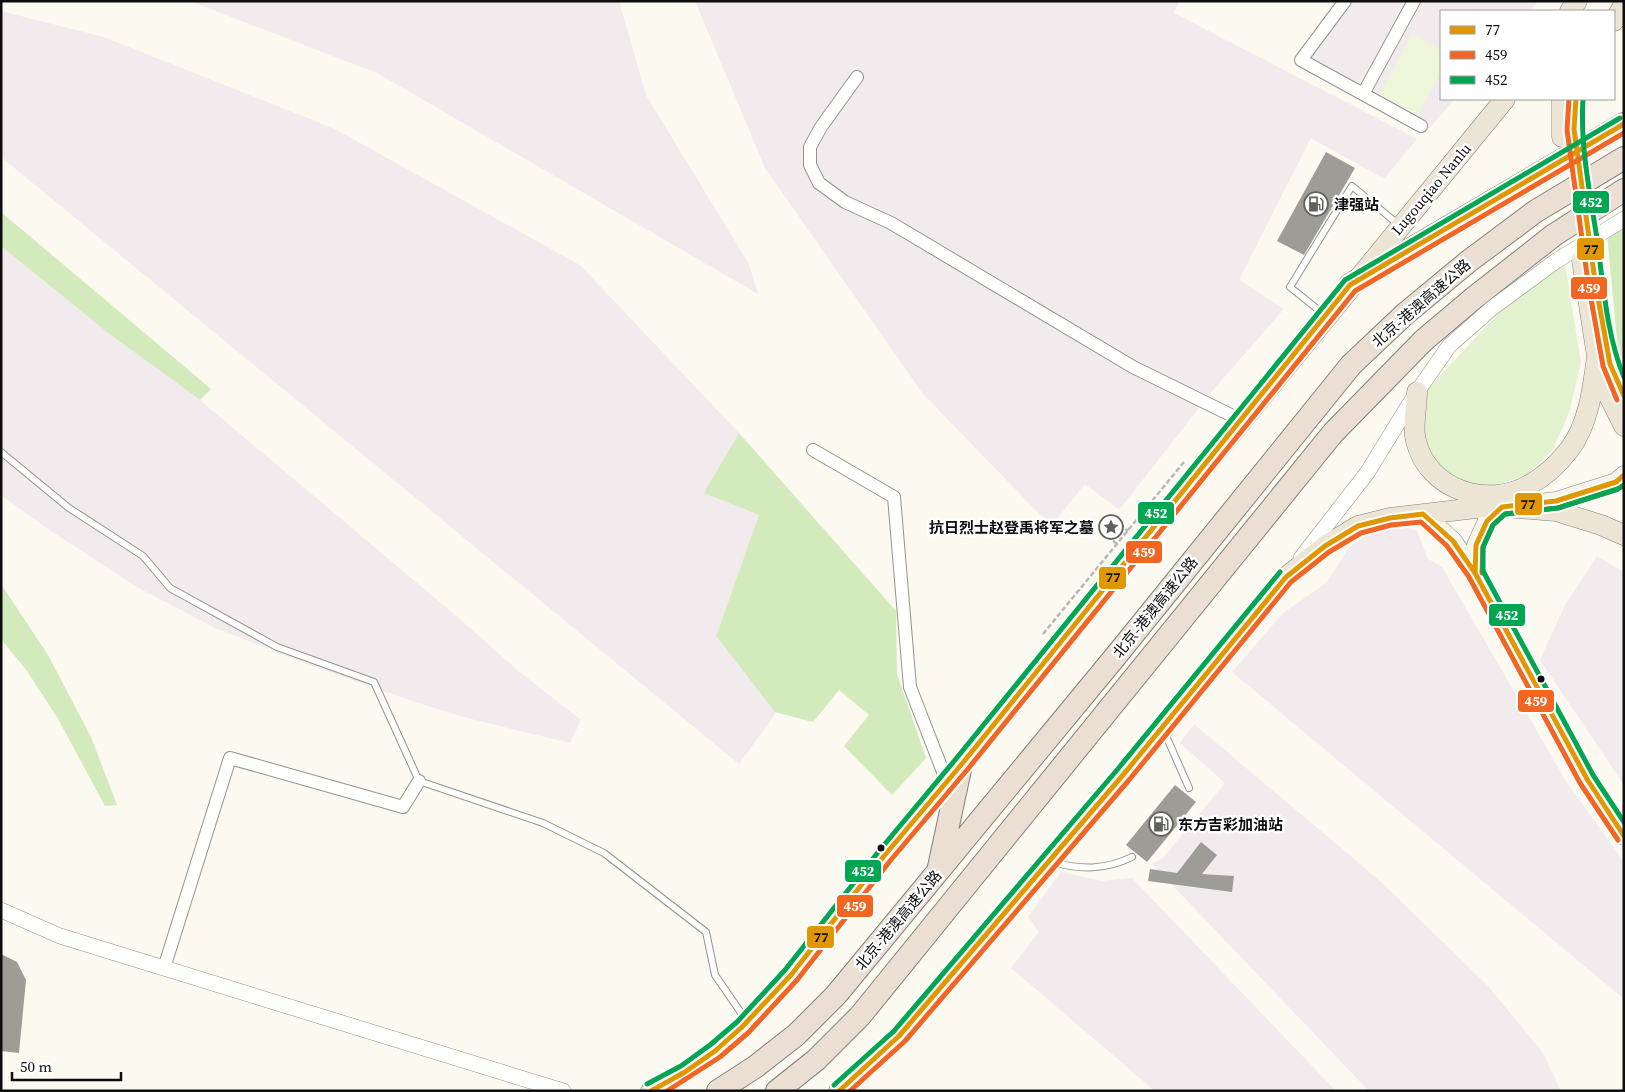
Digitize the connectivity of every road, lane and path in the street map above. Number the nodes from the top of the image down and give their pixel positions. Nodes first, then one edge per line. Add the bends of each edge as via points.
1 (1345, 1) edge
2 (1414, 1) edge
3 (1624, 5) edge
4 (1615, 19) edge
5 (857, 77) dead end
6 (1363, 94) junction
7 (1503, 100) edge
8 (1562, 100) edge
9 (1576, 100) edge
10 (1624, 124) edge
11 (1421, 126) dead end
12 (1568, 133) junction
13 (1624, 158) edge
14 (1624, 190) edge
15 (1624, 219) edge
16 (1400, 226) junction
17 (1587, 259) junction
18 (1350, 285) junction
19 (1326, 316) junction
20 (1597, 356) junction
21 (1417, 392) junction
22 (1624, 397) edge
23 (1241, 420) junction
24 (1624, 426) edge
25 (813, 450) dead end
26 (1, 452) edge
27 (1624, 475) edge
28 (1502, 507) junction
29 (1423, 514) junction
30 (1128, 531) dead end
31 (1624, 536) edge
32 (1117, 544) dead end
33 (1475, 573) junction
34 (1286, 577) junction
35 (1160, 730) junction
36 (961, 765) junction
37 (419, 781) junction
38 (947, 782) junction
39 (1189, 788) dead end
40 (1624, 836) edge
41 (1132, 857) dead end
42 (1048, 861) junction
43 (938, 872) junction
44 (1, 910) edge
45 (164, 968) junction
46 (748, 1023) junction
47 (563, 1091) edge
48 (651, 1091) edge
49 (718, 1091) edge
50 (777, 1091) edge
51 (839, 1091) edge

1 - 6 street via 1300,60
2 - 6 street
3 - 4 highway
5 - 23 street via 810,147 810,165 819,183 845,202 891,223 1133,367
6 - 11 street
7 - 16 highway, Lugouqiao Nanlu
8 - 12 highway
9 - 12 highway
10 - 18 highway
12 - 17 highway
13 - 43 highway, 北京-港澳高速公路 via 1536,211 1468,261 1405,314 1351,366
14 - 50 highway, 北京-港澳高速公路 via 1554,235 1475,297 1424,340 1334,433 860,1016 816,1060
15 - 21 street via 1556,261 1470,326 1449,346
16 - 18 highway, Lugouqiao Nanlu
16 - 19 lane via 1352,186 1290,287
17 - 20 highway
17 - 22 highway via 1610,364
18 - 19 highway, Lugouqiao Nanlu
19 - 23 highway, Lugouqiao Nanlu
20 - 21 highway via 1592,395 1570,448 1550,471 1528,486 1509,493 1484,495 1458,491 1442,481 1424,462 1415,440
20 - 24 highway via 1608,394
21 - 34 street via 1367,473
23 - 36 highway, Lugouqiao Nanlu
25 - 38 street via 894,497 910,687
26 - 37 lane via 69,508 143,556 170,588 277,647 374,682
27 - 28 main road via 1616,482 1556,501
28 - 29 highway
28 - 31 highway via 1556,511
28 - 33 main road via 1487,521 1476,545
29 - 33 main road via 1453,542
29 - 34 highway via 1358,526 1325,546
30 - 32 path via 1116,521 1105,534
33 - 40 main road via 1587,778
34 - 35 highway
35 - 39 lane via 1167,738
35 - 42 highway
36 - 38 highway, Lugouqiao Nanlu
36 - 43 highway
37 - 45 street via 403,807 230,758
37 - 46 lane via 543,823 604,852 706,932 715,975
38 - 46 highway, Lugouqiao Nanlu via 895,841 780,991
41 - 42 lane via 1113,866 1087,868
42 - 51 highway via 899,1036
43 - 49 highway, 北京-港澳高速公路 via 836,995 796,1035
44 - 45 street via 60,936
45 - 47 street
46 - 48 highway, Lugouqiao Nanlu via 732,1039

